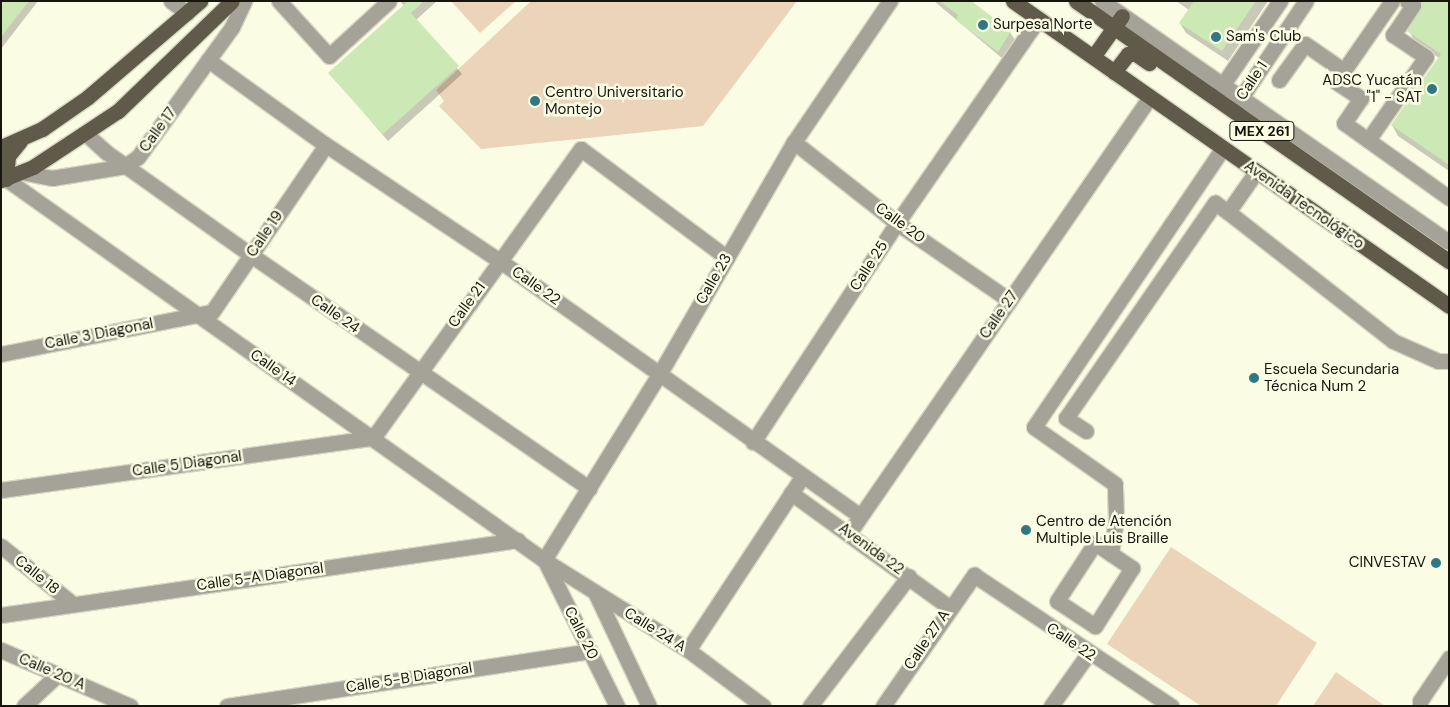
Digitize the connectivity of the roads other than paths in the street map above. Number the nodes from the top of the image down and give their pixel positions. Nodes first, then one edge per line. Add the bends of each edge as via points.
1 (170, 1) edge
2 (200, 1) edge
3 (232, 1) edge
4 (244, 1) edge
5 (279, 1) edge
6 (389, 1) edge
7 (890, 1) edge
8 (1013, 1) edge
9 (1076, 1) edge
10 (1102, 1) edge
11 (1280, 1) edge
12 (1306, 1) edge
13 (1392, 1) edge
14 (1407, 1) edge
15 (1124, 10) edge
16 (187, 13) junction
17 (1038, 19) junction
18 (1113, 28) junction
19 (202, 32) junction
20 (1093, 57) junction
21 (208, 60) junction
22 (1344, 71) junction
23 (1114, 72) junction
24 (1180, 74) junction
25 (1279, 80) dead end
26 (1223, 85) junction
27 (1150, 97) junction
28 (1241, 97) junction
29 (1214, 98) junction
30 (1232, 110) junction
31 (86, 134) junction
32 (21, 140) junction
33 (1368, 140) junction
34 (794, 142) junction
35 (326, 145) junction
36 (2, 147) edge
37 (1223, 148) junction
38 (126, 166) junction
39 (21, 172) junction
40 (1256, 172) junction
41 (3, 179) edge
42 (1449, 198) edge
43 (1228, 212) junction
44 (897, 223) junction
45 (1449, 242) edge
46 (251, 255) junction
47 (726, 258) junction
48 (500, 260) junction
49 (1449, 261) edge
50 (1009, 300) junction
51 (1449, 306) edge
52 (197, 314) junction
53 (1, 354) edge
54 (1449, 360) edge
55 (418, 372) junction
56 (660, 373) junction
57 (1086, 430) dead end
58 (373, 438) junction
59 (753, 442) junction
60 (802, 476) junction
61 (589, 488) junction
62 (1, 490) edge
63 (791, 493) junction
64 (860, 516) junction
65 (849, 533) junction
66 (518, 540) junction
67 (1, 546) edge
68 (1111, 554) junction
69 (544, 560) junction
70 (974, 575) joint
71 (909, 576) junction
72 (595, 592) junction
73 (73, 604) junction
74 (949, 607) junction
75 (1, 615) edge
76 (1, 650) edge
77 (688, 650) junction
78 (590, 651) junction
79 (1088, 654) junction
80 (1449, 658) edge
81 (57, 675) junction
82 (24, 706) edge
83 (130, 706) edge
84 (227, 706) edge
85 (618, 706) edge
86 (649, 706) edge
87 (763, 706) edge
88 (810, 706) edge
89 (883, 706) edge
90 (1050, 706) edge
91 (1171, 706) edge
92 (1420, 706) edge

1 - 16 street
2 - 16 main road
3 - 19 main road
4 - 21 street, Calle 17 via 232,27
5 - 6 street via 329,56
7 - 34 street, Calle 23
8 - 17 main road, Avenida Tecnológico / MEX 261
9 - 18 main road, MEX 261
10 - 15 street
11 - 26 street, Calle 1
12 - 28 street, Calle 1
13 - 22 street
14 - 33 street via 1413,6 1393,35 1426,57
15 - 18 main road
15 - 26 street
16 - 19 main road
16 - 32 main road via 88,97
17 - 20 main road, Avenida Tecnológico / MEX 261
17 - 44 street, Calle 25
18 - 20 main road
18 - 24 main road, MEX 261
19 - 31 main road via 118,111
20 - 23 main road, Avenida Tecnológico / MEX 261
21 - 35 street, Calle 22
21 - 38 street, Calle 17 via 138,157
22 - 25 street via 1305,44
22 - 33 street via 1336,82 1361,98 1344,123
23 - 24 main road via 1125,56 1132,54 1160,71
23 - 27 main road, Avenida Tecnológico / MEX 261
24 - 29 main road, MEX 261
26 - 28 street
26 - 29 street, Calle 1
27 - 37 main road, Avenida Tecnológico / MEX 261
27 - 50 street, Calle 27
28 - 30 street, Calle 1
28 - 45 street
29 - 30 main road, MEX 261
30 - 49 main road, MEX 261
31 - 38 street, Calle 24
31 - 39 main road
32 - 36 main road
32 - 41 main road via 8,156
33 - 42 street
34 - 44 street, Calle 20
34 - 47 street, Calle 23
35 - 46 street, Calle 19
35 - 48 street, Calle 22
37 - 40 main road, Avenida Tecnológico / MEX 261
37 - 68 street via 1034,427 1115,484 1116,517
38 - 39 street, Calle 17 via 52,178
38 - 46 street, Calle 24
39 - 41 main road
40 - 43 street
40 - 51 main road, Avenida Tecnológico / MEX 261
41 - 52 street, Calle 14
43 - 54 street via 1393,341 1438,362
43 - 57 street via 1215,203 1066,418
44 - 50 street, Calle 20
44 - 59 street, Calle 25
46 - 52 street, Calle 19 via 212,312
46 - 55 street, Calle 24
47 - 48 street, Calle 21 via 581,149
47 - 56 street, Calle 23
48 - 55 street, Calle 21
48 - 56 street, Calle 22
50 - 64 street, Calle 27
52 - 53 street, Calle 3 Diagonal
52 - 58 street, Calle 14
55 - 58 street, Calle 21
55 - 61 street, Calle 24
56 - 59 street, Calle 22
56 - 61 street, Calle 23
58 - 62 street, Calle 5 Diagonal
58 - 66 street, Calle 14
59 - 60 street, Calle 22
60 - 63 street
60 - 64 street, Calle 22
61 - 69 street, Calle 23
63 - 65 street, Avenida 22
63 - 77 street
64 - 65 street, Calle 27
65 - 71 street, Avenida 22
66 - 69 street, Calle 14
66 - 73 street, Calle 5-A Diagonal
67 - 73 street, Calle 18
68 - 68 street via 1132,568 1095,626 1057,601 1094,543
69 - 72 street, Calle 24 A
69 - 78 street, Calle 20
70 - 74 street, Calle 27 A
70 - 79 street, Calle 22
71 - 74 street, Avenida 22
71 - 88 street
72 - 77 street, Calle 24 A
72 - 86 street, Calle 20
73 - 75 street, Calle 5-A Diagonal
74 - 89 street, Calle 27 A
76 - 81 street, Calle 20 A
77 - 87 street, Calle 24 A
78 - 84 street, Calle 5-B Diagonal
78 - 85 street, Calle 20
79 - 90 street
79 - 91 street, Calle 22
80 - 92 street via 1420,701
81 - 82 street
81 - 83 street, Calle 20 A

